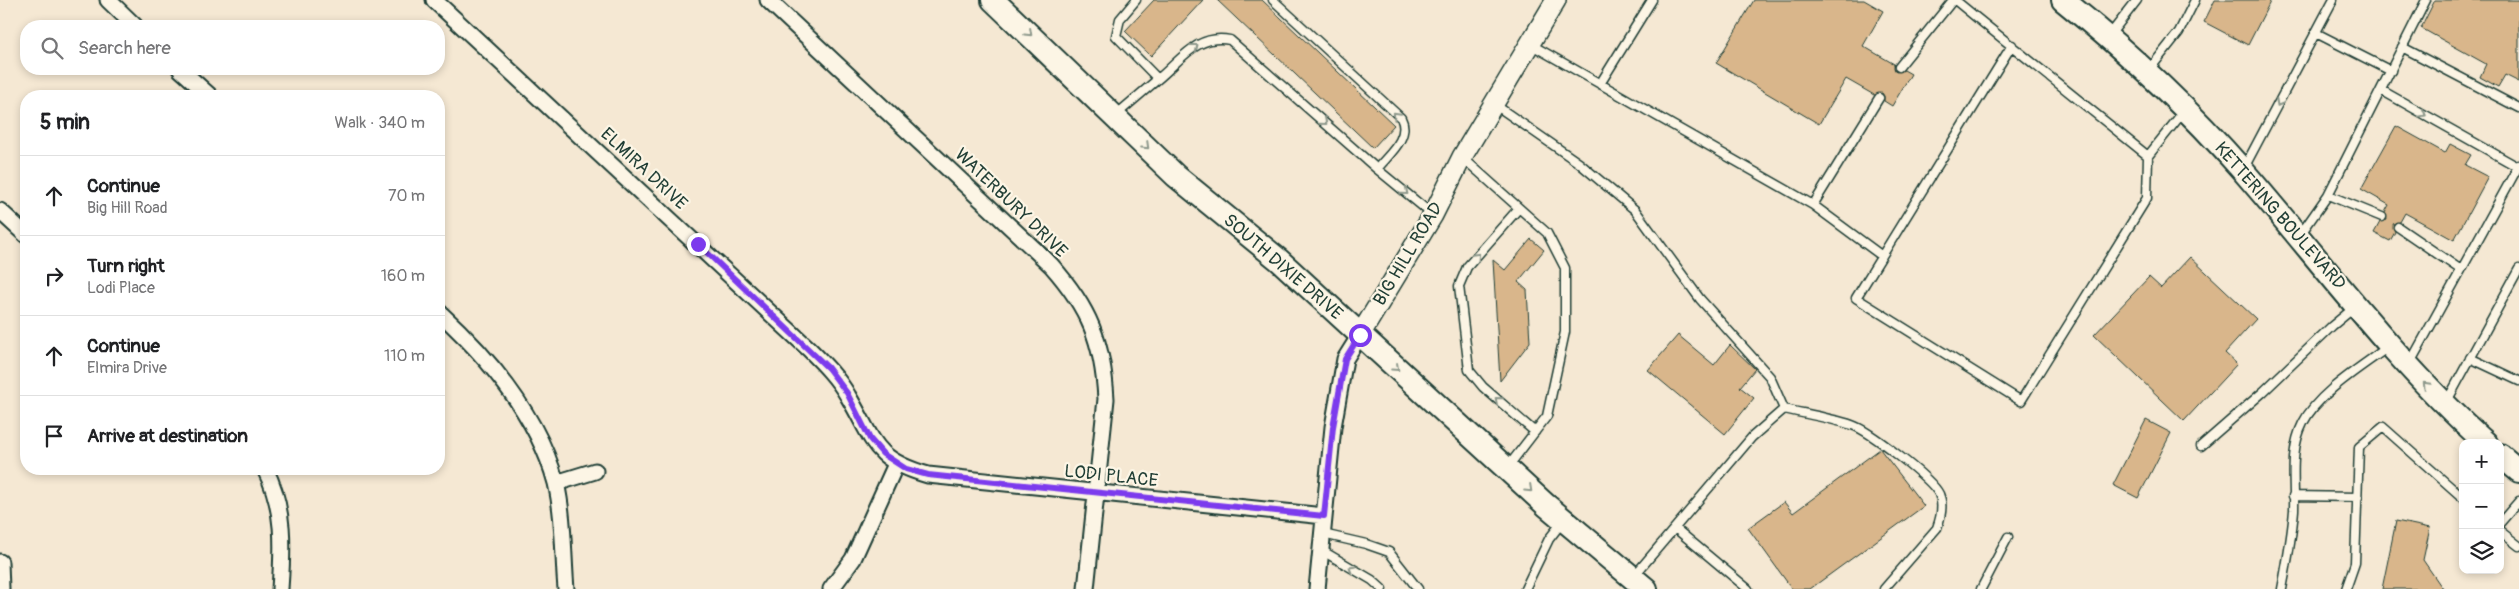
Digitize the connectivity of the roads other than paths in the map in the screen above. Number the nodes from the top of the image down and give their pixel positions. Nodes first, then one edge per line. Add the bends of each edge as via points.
1 (108, 0) edge
2 (434, 0) edge
3 (768, 0) edge
4 (993, 0) edge
5 (1136, 0) edge
6 (1273, 0) edge
7 (1556, 0) edge
8 (1652, 0) edge
9 (1954, 0) edge
10 (2063, 0) edge
11 (2137, 0) edge
12 (2195, 0) edge
13 (2334, 0) edge
14 (2426, 0) edge
15 (129, 20) edge
16 (2316, 33) junction
17 (2109, 36) junction
18 (1530, 44) junction
19 (2012, 45) junction
20 (2402, 47) junction
21 (1899, 67) dead end
22 (2390, 71) junction
23 (2148, 72) junction
24 (187, 75) edge
25 (1158, 79) junction
26 (1600, 84) junction
27 (203, 90) edge
28 (2381, 90) junction
29 (1879, 98) dead end
30 (1494, 104) junction
31 (2519, 108) edge
32 (2186, 110) junction
33 (1115, 116) junction
34 (2148, 156) junction
35 (1462, 157) junction
36 (2519, 166) edge
37 (1377, 169) junction
38 (2243, 170) junction
39 (2328, 195) junction
40 (1813, 205) junction
41 (1519, 208) junction
42 (0, 211) edge
43 (1433, 215) junction
44 (2382, 218) dead end
45 (2398, 227) dead end
46 (20, 230) edge
47 (2299, 236) junction
48 (1882, 256) junction
49 (2519, 269) edge
50 (2461, 270) junction
51 (2357, 306) junction
52 (445, 318) edge
53 (1360, 335) junction
54 (2389, 345) junction
55 (2470, 358) junction
56 (2408, 366) junction
57 (2519, 381) edge
58 (2445, 404) junction
59 (1784, 409) junction
60 (1535, 432) junction
61 (2482, 439) edge
62 (2201, 446) dead end
63 (2504, 458) edge
64 (896, 464) junction
65 (1507, 468) junction
66 (595, 471) dead end
67 (2519, 471) edge
68 (267, 475) edge
69 (556, 483) junction
70 (1096, 494) junction
71 (2459, 494) edge
72 (2293, 496) junction
73 (2358, 497) junction
74 (2519, 502) edge
75 (1324, 516) junction
76 (2504, 519) edge
77 (1564, 520) junction
78 (1674, 528) junction
79 (1323, 534) junction
80 (2504, 534) edge
81 (2008, 537) dead end
82 (2519, 546) edge
83 (1321, 550) junction
84 (0, 562) edge
85 (1639, 584) edge
86 (1, 589) edge
87 (280, 589) edge
88 (566, 589) edge
89 (831, 589) edge
90 (1086, 589) edge
91 (1317, 589) edge
92 (1382, 589) edge
93 (1418, 589) edge
94 (1525, 589) edge
95 (1748, 589) edge
96 (1884, 589) edge
97 (1981, 589) edge
98 (2282, 589) edge
99 (2346, 589) edge

1 - 15 street
2 - 64 street, ELMIRA DRIVE via 809,349 847,393 870,439
3 - 70 street, WATERBURY DRIVE via 1050,265 1084,307 1097,335 1104,367 1106,399
4 -> 33 main road, SOUTH DIXIE DRIVE
5 - 25 lane via 1120,19 1116,36
37 -> 6 lane via 1404,135 1405,126 1401,118
7 - 18 street, BIG HILL ROAD
8 - 26 lane
9 - 19 lane
9 - 21 lane
10 - 17 main road, KETTERING BOULEVARD
11 - 17 lane
12 - 23 lane via 2179,32
13 - 16 lane
14 - 20 lane
16 - 22 lane
16 -> 38 lane
17 - 23 main road, KETTERING BOULEVARD
18 - 26 lane
18 - 30 street, BIG HILL ROAD
19 - 34 lane
19 - 48 lane
20 - 22 lane
20 - 31 lane
22 - 28 lane
23 - 32 main road, KETTERING BOULEVARD
24 - 27 street
25 - 33 lane
25 -> 37 lane via 1198,44 1210,38 1230,40
26 - 40 lane
28 -> 36 lane
28 - 39 lane
29 - 40 lane
30 - 35 street, BIG HILL ROAD
30 - 59 lane via 1579,163 1635,210 1700,299 1770,377
32 - 34 lane
32 - 38 main road, KETTERING BOULEVARD
33 -> 53 main road, SOUTH DIXIE DRIVE via 1176,176 1279,260
34 - 48 lane via 2147,198 2021,401 1856,298
35 - 41 lane
35 - 43 street, BIG HILL ROAD
36 - 50 lane
37 -> 43 lane
38 - 47 main road, KETTERING BOULEVARD
39 - 44 lane
39 - 47 lane
40 - 48 lane
41 - 60 lane via 1547,233 1564,268 1565,332 1548,416
60 -> 41 lane via 1469,370 1459,286 1467,267
42 - 46 street
43 - 53 street, BIG HILL ROAD
45 - 50 lane
47 - 51 main road, KETTERING BOULEVARD
49 - 55 lane
50 - 56 lane
51 - 54 main road, KETTERING BOULEVARD
51 - 62 lane
52 - 69 street via 493,367 511,391 539,440
53 -> 65 main road, SOUTH DIXIE DRIVE
53 - 75 street, BIG HILL ROAD via 1345,359 1333,427
54 - 56 main road, KETTERING BOULEVARD
54 - 72 lane via 2330,390 2303,422 2292,456
55 - 57 lane
55 - 58 lane
58 -> 56 main road, KETTERING BOULEVARD
58 - 61 main road, KETTERING BOULEVARD
59 - 78 lane via 1752,436
59 - 96 lane via 1854,425 1895,451 1939,492 1942,516 1937,528
60 - 65 lane
63 - 67 main road
64 - 70 street, LODI PLACE via 928,475
64 - 89 street via 852,559
65 -> 77 main road, SOUTH DIXIE DRIVE
66 - 69 street
68 - 87 street via 279,503 282,526
69 - 88 street
70 - 75 street, LODI PLACE
70 - 90 street, WATERBURY DRIVE
71 - 73 lane via 2383,427 2359,447
72 - 73 lane
72 - 98 lane via 2289,557
73 - 99 lane via 2355,562
74 - 76 lane
75 - 79 street, BIG HILL ROAD
77 - 85 main road, SOUTH DIXIE DRIVE
77 - 94 lane via 1549,539
78 - 85 lane
78 - 95 lane
79 - 83 street, BIG HILL ROAD
79 - 93 lane via 1389,552
80 - 82 lane
81 - 97 lane
83 - 91 street, BIG HILL ROAD
92 -> 83 lane
84 - 86 street

